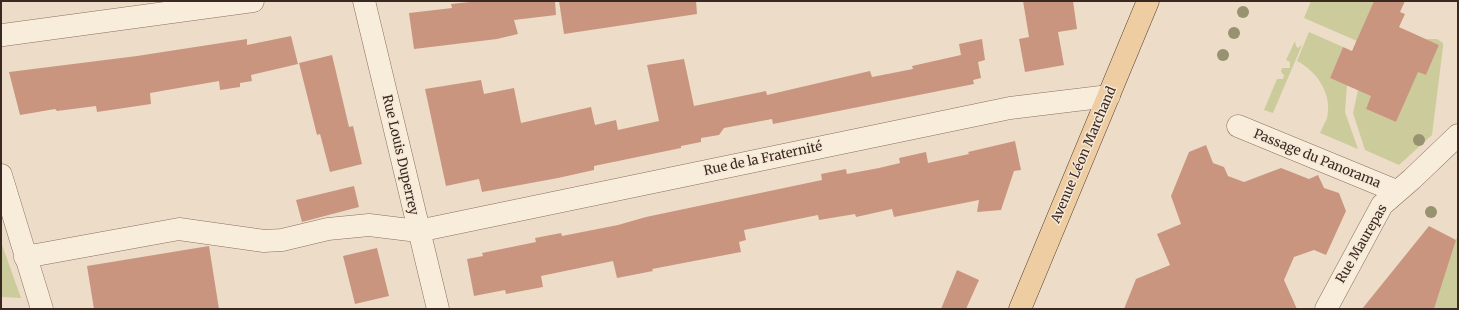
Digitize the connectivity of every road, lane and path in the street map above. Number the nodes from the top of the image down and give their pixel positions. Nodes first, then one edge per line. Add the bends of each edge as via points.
1 (253, 1) edge
2 (364, 1) edge
3 (1148, 1) edge
4 (3, 35) dead end
5 (1109, 96) junction
6 (1238, 126) dead end
7 (1458, 135) edge
8 (1, 175) edge
9 (1396, 191) junction
10 (418, 231) junction
11 (25, 257) junction
12 (42, 309) edge
13 (438, 309) edge
14 (1020, 309) edge
15 (1326, 309) edge

1 - 4 street
2 - 10 street, Rue Louis Duperrey
3 - 5 main road, Avenue Léon Marchand
5 - 10 street, Rue de la Fraternité via 1010,108
5 - 14 main road, Avenue Léon Marchand
6 - 9 street, Passage du Panorama
7 - 9 street, Rue Maurepas
8 - 11 street
9 - 15 street, Rue Maurepas via 1382,205
10 - 11 street, Rue de la Fraternité via 369,225 328,229 282,240 264,241 179,229
10 - 13 street, Rue Louis Duperrey
11 - 12 street

